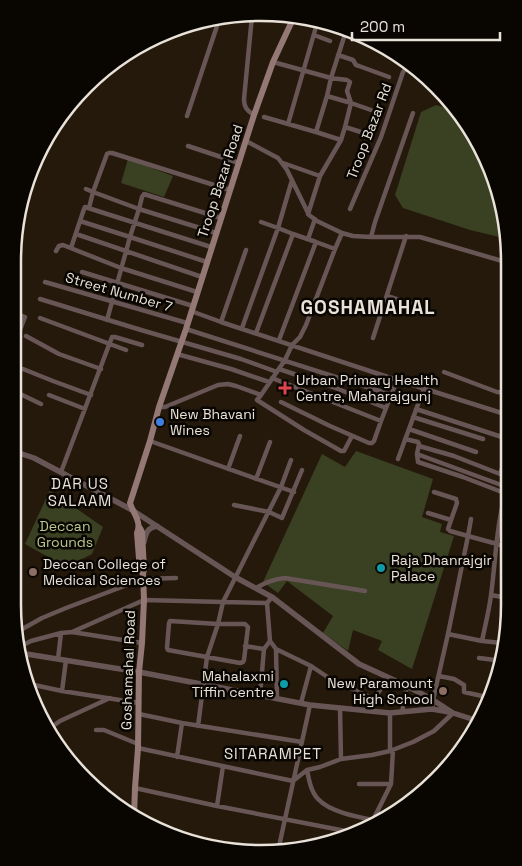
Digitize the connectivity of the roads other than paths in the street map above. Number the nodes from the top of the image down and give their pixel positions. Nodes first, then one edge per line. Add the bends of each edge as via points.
1 (251, 22) edge
2 (291, 23) edge
3 (217, 25) edge
4 (316, 28) edge
5 (314, 36) junction
6 (344, 36) edge
7 (330, 41) dead end
8 (338, 55) junction
9 (273, 62) junction
10 (405, 70) edge
11 (303, 71) junction
12 (390, 77) dead end
13 (330, 78) junction
14 (327, 96) junction
15 (351, 103) junction
16 (371, 110) dead end
17 (413, 113) dead end
18 (254, 115) junction
19 (187, 116) dead end
20 (264, 117) dead end
21 (288, 124) junction
22 (346, 127) junction
23 (316, 132) junction
24 (364, 133) dead end
25 (341, 140) junction
26 (246, 141) junction
27 (188, 146) dead end
28 (239, 163) junction
29 (283, 163) junction
30 (320, 176) junction
31 (292, 180) junction
32 (86, 189) dead end
33 (230, 190) junction
34 (93, 192) junction
35 (89, 208) junction
36 (139, 209) junction
37 (350, 209) dead end
38 (308, 214) junction
39 (221, 218) junction
40 (315, 219) junction
41 (80, 221) junction
42 (261, 222) dead end
43 (135, 223) junction
44 (278, 228) junction
45 (216, 233) junction
46 (342, 233) junction
47 (76, 234) junction
48 (293, 234) junction
49 (406, 236) junction
50 (130, 237) junction
51 (371, 237) junction
52 (308, 239) junction
53 (316, 242) junction
54 (212, 247) junction
55 (71, 248) junction
56 (335, 249) junction
57 (246, 250) dead end
58 (56, 251) dead end
59 (126, 251) junction
60 (501, 261) edge
61 (207, 262) junction
62 (121, 268) junction
63 (82, 272) dead end
64 (202, 277) junction
65 (45, 282) dead end
66 (117, 282) junction
67 (197, 292) junction
68 (387, 296) junction
69 (40, 299) dead end
70 (112, 302) junction
71 (192, 308) junction
72 (423, 308) dead end
73 (21, 316) edge
74 (40, 318) dead end
75 (108, 320) junction
76 (221, 322) junction
77 (21, 326) edge
78 (186, 326) junction
79 (242, 328) junction
80 (256, 332) junction
81 (26, 336) dead end
82 (373, 338) dead end
83 (279, 340) junction
84 (181, 342) junction
85 (110, 344) junction
86 (142, 345) dead end
87 (292, 345) junction
88 (126, 350) dead end
89 (177, 354) junction
90 (285, 360) junction
91 (24, 369) dead end
92 (101, 369) junction
93 (278, 370) junction
94 (444, 372) dead end
95 (270, 380) junction
96 (397, 380) junction
97 (424, 388) junction
98 (501, 392) edge
99 (21, 394) edge
100 (261, 394) junction
101 (48, 395) dead end
102 (91, 395) junction
103 (392, 395) junction
104 (281, 402) dead end
105 (41, 404) dead end
106 (159, 407) junction
107 (386, 408) junction
108 (85, 409) junction
109 (416, 409) junction
110 (501, 413) edge
111 (413, 417) junction
112 (381, 421) junction
113 (409, 429) junction
114 (240, 436) dead end
115 (352, 436) junction
116 (501, 437) edge
117 (405, 439) junction
118 (483, 439) dead end
119 (150, 441) junction
120 (270, 442) dead end
121 (419, 446) junction
122 (476, 452) dead end
123 (21, 454) edge
124 (417, 454) junction
125 (398, 459) dead end
126 (291, 460) dead end
127 (228, 469) junction
128 (302, 470) dead end
129 (61, 472) junction
130 (501, 473) edge
131 (256, 479) junction
132 (501, 484) edge
133 (281, 487) junction
134 (294, 492) junction
135 (434, 492) dead end
136 (501, 492) edge
137 (234, 505) dead end
138 (132, 510) junction
139 (501, 511) edge
140 (269, 512) junction
141 (428, 513) dead end
142 (471, 519) dead end
143 (451, 520) junction
144 (157, 526) junction
145 (140, 528) junction
146 (468, 536) junction
147 (496, 544) junction
148 (501, 546) edge
149 (143, 547) junction
150 (142, 576) junction
151 (235, 577) junction
152 (176, 578) dead end
153 (256, 588) junction
154 (365, 591) dead end
155 (491, 595) junction
156 (272, 597) junction
157 (501, 597) edge
158 (144, 600) junction
159 (222, 602) junction
160 (267, 603) junction
161 (218, 624) junction
162 (23, 629) edge
163 (72, 632) junction
164 (61, 633) junction
165 (448, 634) junction
166 (270, 641) junction
167 (482, 641) junction
168 (142, 643) junction
169 (498, 643) edge
170 (25, 644) edge
171 (245, 646) junction
172 (264, 649) junction
173 (276, 649) junction
174 (26, 654) edge
175 (207, 657) junction
176 (479, 658) dead end
177 (58, 659) junction
178 (66, 660) junction
179 (494, 660) edge
180 (311, 666) junction
181 (139, 672) junction
182 (439, 676) junction
183 (388, 678) junction
184 (35, 685) edge
185 (203, 685) junction
186 (407, 686) junction
187 (62, 691) junction
188 (260, 696) junction
189 (483, 696) edge
190 (110, 698) junction
191 (277, 699) junction
192 (433, 700) junction
193 (138, 703) junction
194 (301, 703) junction
195 (310, 705) junction
196 (340, 708) junction
197 (432, 710) junction
198 (402, 712) junction
199 (390, 713) junction
200 (453, 713) junction
201 (139, 714) junction
202 (472, 719) edge
203 (182, 723) junction
204 (54, 726) edge
205 (198, 726) junction
206 (96, 730) dead end
207 (302, 742) junction
208 (138, 746) junction
209 (391, 750) junction
210 (177, 757) junction
211 (341, 759) junction
212 (223, 766) junction
213 (307, 770) junction
214 (293, 781) junction
215 (359, 784) dead end
216 (391, 784) junction
217 (135, 788) junction
218 (217, 806) junction
219 (134, 808) edge
220 (378, 815) edge
221 (368, 819) edge
222 (285, 820) junction
223 (342, 831) edge
224 (280, 844) edge

1 - 18 street via 244,99 246,108
2 - 9 main road, Troop Bazar Road
3 - 19 street
4 - 5 street
5 - 7 street
5 - 11 street
6 - 8 street
8 - 12 street
8 - 13 street
9 - 11 street
9 - 18 main road, Troop Bazar Road
10 - 37 street, Troop Bazar Rd
11 - 13 street
11 - 21 street
13 - 14 street
13 - 15 street via 350,82
14 - 15 street
14 - 23 street
15 - 16 street
15 - 22 street
17 - 51 street
18 - 26 main road, Troop Bazar Road
20 - 21 street
21 - 23 street
22 - 24 street
22 - 25 street
23 - 25 street
25 - 30 street
26 - 28 main road, Troop Bazar Road
26 - 29 street
27 - 28 street
28 - 33 main road, Troop Bazar Road
29 - 30 street
29 - 31 street
30 - 38 street
31 - 38 street
31 - 44 street
32 - 34 street
33 - 34 street via 109,153
33 - 39 main road, Troop Bazar Road
34 - 35 street
34 - 36 street
35 - 41 street via 84,208
35 - 43 street
36 - 39 street via 144,194
36 - 43 street
36 - 45 street
38 - 40 street
39 - 45 main road, Troop Bazar Road
40 - 46 street
40 - 52 street
41 - 47 street
41 - 50 street
42 - 44 street
43 - 50 street
43 - 54 street
44 - 48 street
44 - 79 street
45 - 54 main road, Troop Bazar Road
46 - 51 street
46 - 56 street
47 - 55 street
47 - 59 street
48 - 52 street
48 - 80 street
49 - 51 street
49 - 60 street via 420,237
49 - 68 street
50 - 59 street
50 - 61 street
52 - 53 street
53 - 56 street
53 - 83 street
54 - 61 main road, Troop Bazar Road
55 - 58 street via 62,245
55 - 62 street
56 - 87 street via 306,325
57 - 76 street
59 - 62 street
59 - 64 street
61 - 64 main road, Troop Bazar Road
62 - 66 street
62 - 67 street
63 - 66 street
64 - 67 main road, Troop Bazar Road
65 - 70 street, Street Number 7
66 - 70 street
66 - 71 street
67 - 71 main road, Troop Bazar Road
68 - 72 street
68 - 82 street
69 - 75 street
70 - 75 street
70 - 78 street, Street Number 7
71 - 76 street
71 - 78 main road, Troop Bazar Road
73 - 77 street via 25,318
74 - 85 street
75 - 84 street
76 - 79 street
78 - 84 main road, Troop Bazar Road
78 - 90 street, Street Number 7
79 - 80 street
80 - 83 street
81 - 92 street via 59,354
83 - 87 street
84 - 89 main road, Troop Bazar Road
84 - 93 street
85 - 86 street via 113,337
85 - 88 street
85 - 92 street
87 - 90 street
87 - 96 street
89 - 95 street
89 - 106 main road
90 - 93 street
90 - 103 street, Street Number 7
91 - 102 street
92 - 102 street
93 - 95 street
93 - 107 street
94 - 98 street
95 - 100 street
95 - 112 street
96 - 97 street
96 - 103 street
97 - 109 street
97 - 110 street
99 - 105 street
100 - 106 street via 218,384
100 - 115 street via 257,400 341,451
101 - 108 street
102 - 108 street
103 - 107 street
104 - 115 street
106 - 119 main road
107 - 112 street
108 - 129 street
109 - 111 street
109 - 116 street
111 - 113 street
111 - 118 street
112 - 115 street via 372,443
113 - 117 street
113 - 122 street
114 - 127 street
117 - 121 street via 418,442
117 - 125 street
119 - 127 street
119 - 138 main road via 130,503
120 - 131 street
121 - 124 street
121 - 130 street
123 - 129 street
124 - 132 street
124 - 136 street via 418,462
126 - 133 street
127 - 131 street
128 - 134 street
129 - 138 street
131 - 133 street
133 - 134 street
133 - 140 street
134 - 140 street via 282,518
135 - 143 street via 456,498
137 - 140 street
138 - 144 street
138 - 145 main road, Goshamahal Road
139 - 147 street
140 - 151 street
141 - 143 street
142 - 146 street
143 - 146 street via 450,532
144 - 149 street via 148,530
144 - 151 street
145 - 149 main road
145 - 150 main road, Goshamahal Road via 137,533
146 - 147 street
146 - 165 street
147 - 148 street
147 - 155 street
149 - 150 main road
150 - 152 street
150 - 158 main road, Goshamahal Road
150 - 162 street
151 - 153 street
151 - 159 street
153 - 154 street via 274,579 285,578
153 - 156 street
155 - 157 street
155 - 167 street
156 - 160 street
156 - 183 street via 359,664
158 - 159 street
158 - 163 street
158 - 168 main road, Goshamahal Road
159 - 160 street
159 - 161 street
160 - 166 street
161 - 171 street via 247,625
161 - 175 street
161 - 175 street via 173,620 169,623 168,650
163 - 164 street
163 - 168 street
164 - 170 street
164 - 177 street
165 - 167 street
165 - 182 street
166 - 172 street
166 - 173 street
167 - 169 street
168 - 181 main road, Goshamahal Road
171 - 172 street
171 - 175 street via 244,660 240,663
172 - 188 street
173 - 180 street
173 - 191 street
174 - 177 street
175 - 185 street
176 - 179 street
177 - 178 street
178 - 181 street
178 - 187 street
180 - 183 street via 374,699
180 - 194 street
181 - 185 street
181 - 193 main road, Goshamahal Road
182 - 189 street via 464,685 464,692
182 - 192 street
183 - 186 street
184 - 187 street
185 - 188 street
185 - 205 street
186 - 192 street
186 - 198 street
187 - 190 street
188 - 191 street
190 - 193 street
190 - 204 street
191 - 194 street
192 - 197 street
192 - 200 street
193 - 201 main road, Goshamahal Road
194 - 195 street
195 - 196 street
195 - 207 street
196 - 199 street
196 - 211 street
197 - 198 street
197 - 200 street
198 - 199 street
199 - 209 street
200 - 202 street
200 - 209 street via 434,731
201 - 203 street
201 - 208 main road, Goshamahal Road
203 - 205 street
203 - 210 street
205 - 207 street
206 - 208 street via 104,730
207 - 214 street
208 - 210 street
208 - 217 main road, Goshamahal Road
209 - 211 street
209 - 216 street
210 - 212 street
211 - 213 street
212 - 214 street
212 - 218 street
213 - 214 street
213 - 221 street via 318,799 326,805
214 - 222 street
215 - 216 street
216 - 220 street
217 - 218 street
217 - 219 main road, Goshamahal Road
218 - 222 street
222 - 223 street
222 - 224 street

